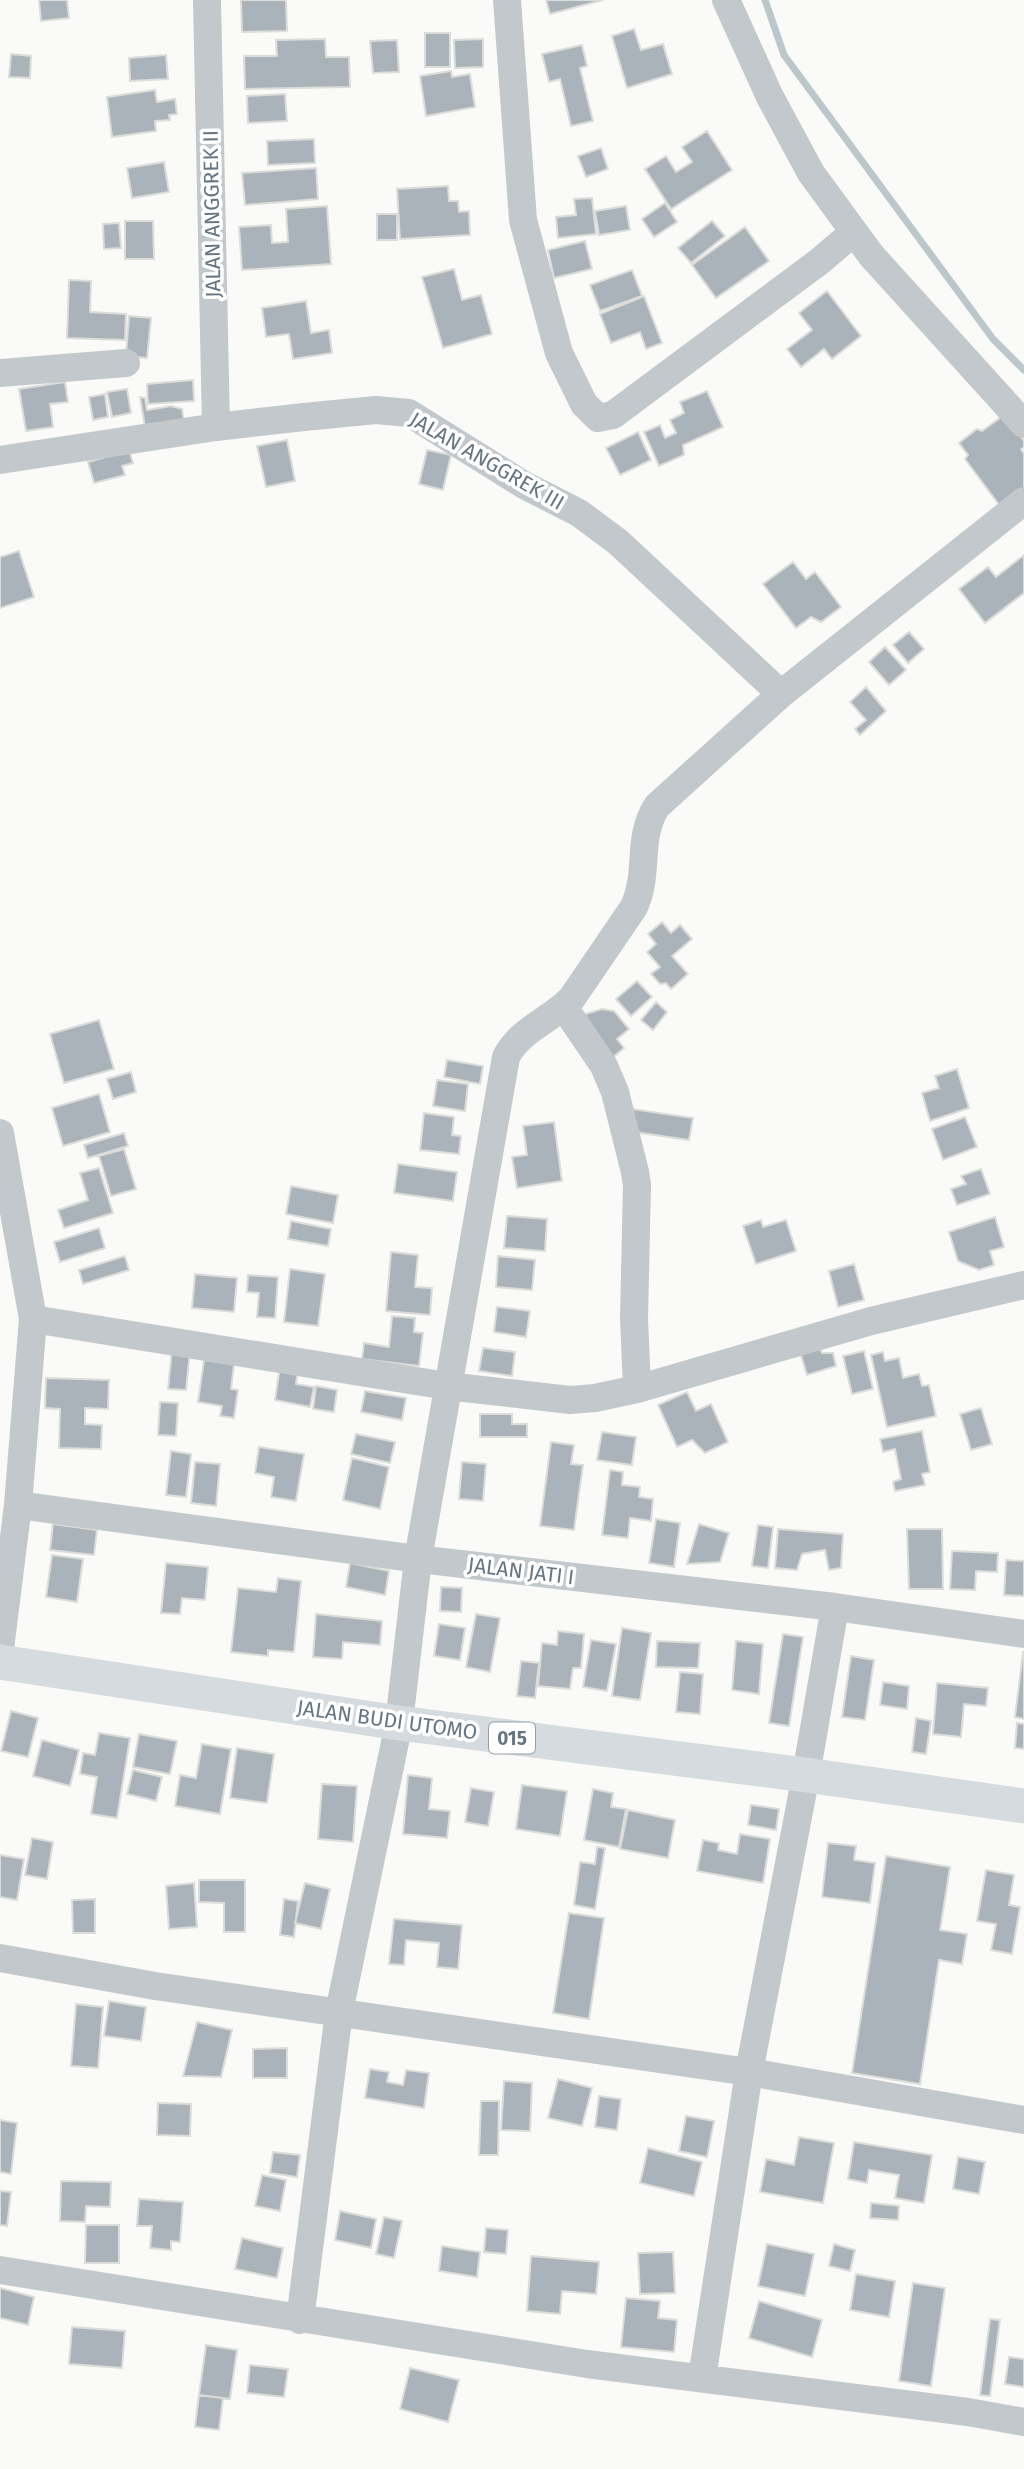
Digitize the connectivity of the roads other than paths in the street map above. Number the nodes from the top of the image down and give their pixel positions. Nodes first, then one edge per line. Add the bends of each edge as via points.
1 (207, 0) edge
2 (507, 0) edge
3 (726, 0) edge
4 (854, 232) junction
5 (126, 363) dead end
6 (0, 373) edge
7 (1024, 424) edge
8 (216, 427) junction
9 (0, 460) edge
10 (1024, 501) edge
11 (781, 694) junction
12 (564, 1007) junction
13 (0, 1133) edge
14 (1024, 1285) edge
15 (33, 1319) junction
16 (447, 1386) junction
17 (637, 1389) junction
18 (18, 1505) junction
19 (418, 1559) junction
20 (835, 1607) junction
21 (1024, 1634) edge
22 (0, 1649) edge
23 (0, 1662) edge
24 (399, 1723) junction
25 (806, 1775) junction
26 (1024, 1807) edge
27 (0, 1958) edge
28 (340, 2012) junction
29 (749, 2072) junction
30 (1024, 2120) edge
31 (0, 2270) edge
32 (300, 2320) junction
33 (702, 2378) junction
34 (1024, 2422) edge

1 - 8 street, JALAN ANGGREK II
2 - 4 street via 523,220 559,353 584,404 598,418 613,415
3 - 4 street via 811,173
4 - 7 street
5 - 6 street
8 - 9 street, JALAN ANGGREK III
8 - 11 street, JALAN ANGGREK III via 376,410 409,413 524,485 579,513 618,542
10 - 11 street
11 - 12 street via 657,806 645,830 643,877 634,907
12 - 16 street via 518,1038 506,1057
12 - 17 street via 604,1066 631,1151 637,1185
13 - 15 street
14 - 17 street via 871,1321
15 - 16 street
15 - 18 street
16 - 17 street via 570,1400
16 - 19 street
18 - 19 street, JALAN JATI I
18 - 22 street
19 - 20 street, JALAN JATI I
19 - 24 street
20 - 21 street, JALAN JATI I
20 - 25 street
23 - 24 main road, JALAN BUDI UTOMO / 015
24 - 25 main road, JALAN BUDI UTOMO / 015
24 - 28 street
25 - 26 main road, JALAN BUDI UTOMO / 015
25 - 29 street
27 - 28 street
28 - 29 street
28 - 32 street
29 - 30 street
29 - 33 street
31 - 32 street
32 - 33 street
33 - 34 street

